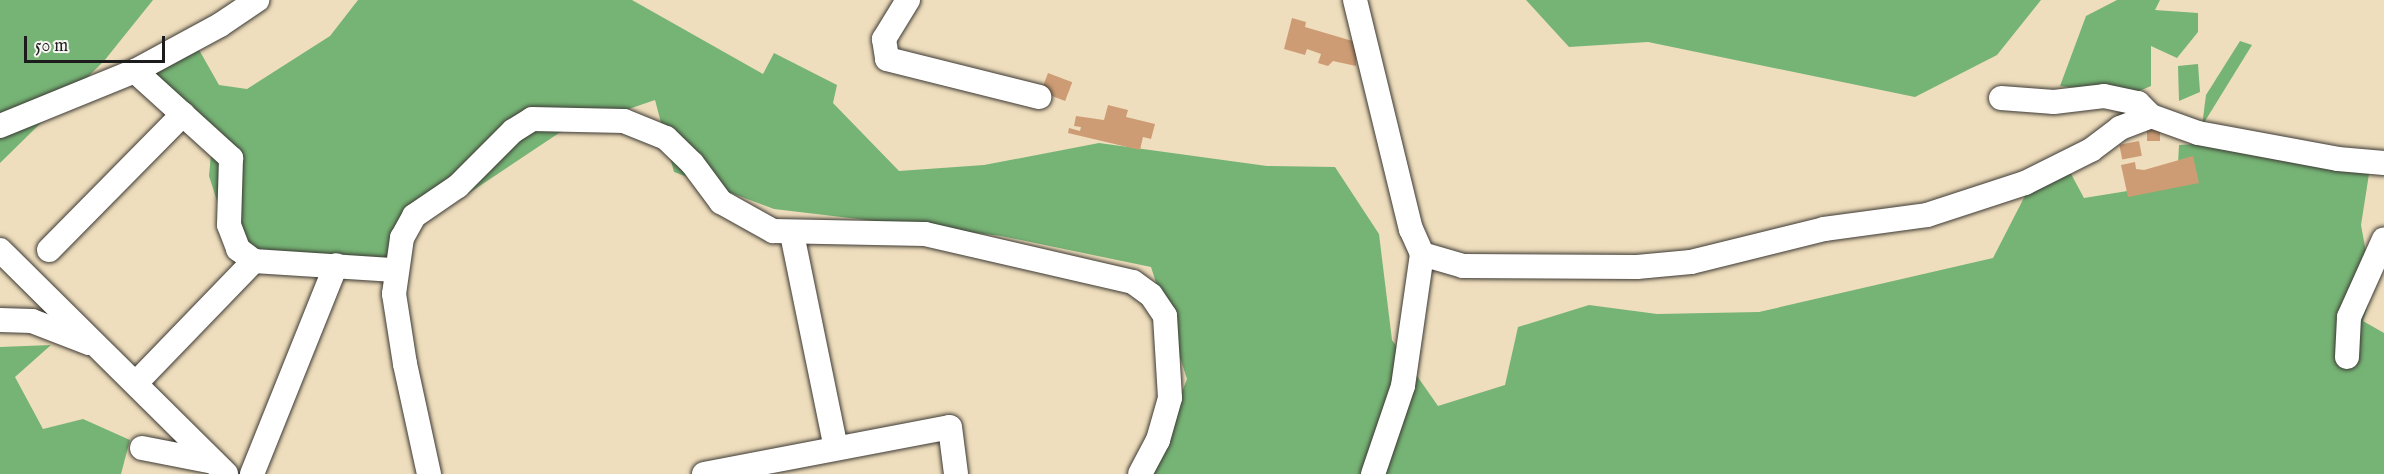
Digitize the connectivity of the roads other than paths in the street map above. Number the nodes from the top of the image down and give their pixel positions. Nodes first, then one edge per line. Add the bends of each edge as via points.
1 (257, 0) edge
2 (908, 0) edge
3 (1355, 0) edge
4 (919, 48) dead end
5 (135, 70) junction
6 (940, 74) junction
7 (1039, 97) dead end
8 (2001, 98) dead end
9 (183, 114) junction
10 (2151, 116) junction
11 (0, 126) edge
12 (2384, 163) edge
13 (792, 234) junction
14 (2384, 239) edge
15 (0, 250) edge
16 (49, 250) dead end
17 (1422, 254) junction
18 (254, 261) junction
19 (336, 265) junction
20 (395, 270) junction
21 (0, 320) edge
22 (100, 348) junction
23 (2347, 357) dead end
24 (136, 383) junction
25 (142, 448) dead end
26 (836, 448) junction
27 (220, 468) edge
28 (252, 474) edge
29 (429, 474) edge
30 (704, 474) edge
31 (956, 474) edge
32 (1140, 474) edge
33 (1373, 474) edge

1 - 5 street via 220,25
2 - 6 street via 884,39 887,59
3 - 17 street via 1411,229
4 - 6 street
5 - 9 street
5 - 11 street
6 - 7 street
8 - 10 street via 2054,102 2104,96 2138,103
9 - 16 street
9 - 18 street via 231,158 229,225 238,249
10 - 12 street via 2198,133 2338,159
10 - 17 street via 2120,128 2091,150 2025,183 1927,215 1824,229 1691,262 1637,267 1463,266
13 - 20 street via 753,222 721,202 692,163 666,138 624,121 532,119 513,131 458,186 414,216 402,238
13 - 26 street
13 - 32 street via 925,234 1133,282 1151,295 1165,316 1170,398 1158,440
14 - 23 street via 2349,317
15 - 22 street
17 - 33 street via 1403,386
18 - 19 street
18 - 24 street
19 - 20 street
19 - 28 street
20 - 29 street via 405,364
21 - 22 street via 32,321
22 - 24 street
24 - 27 street
25 - 27 street
26 - 30 street
26 - 31 street via 950,427

